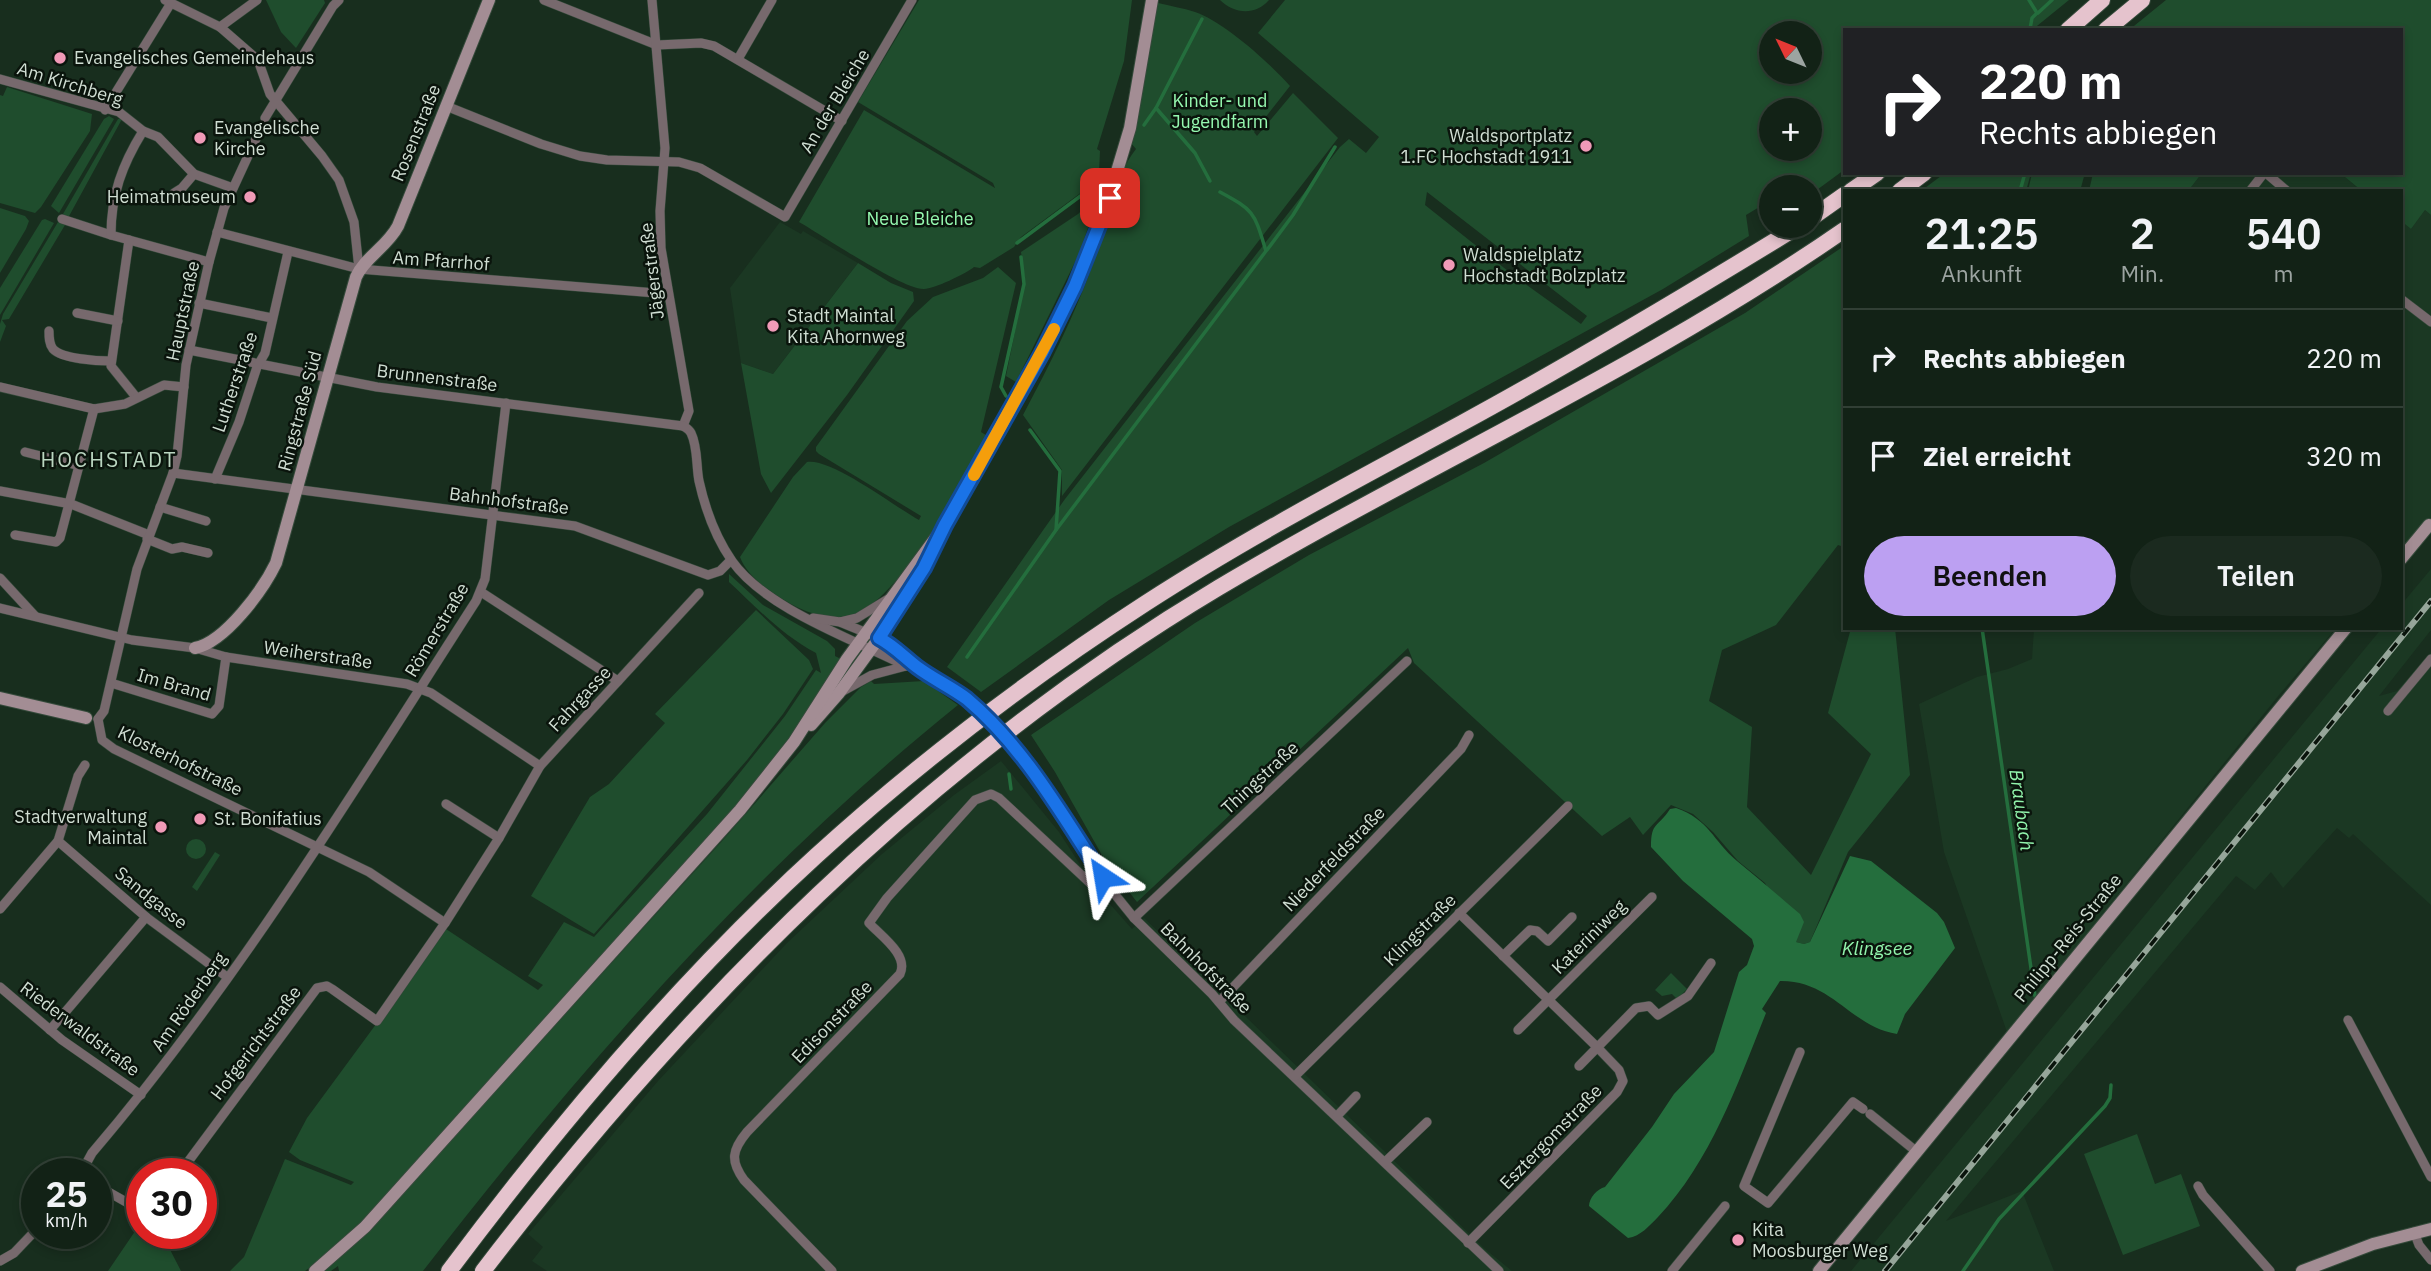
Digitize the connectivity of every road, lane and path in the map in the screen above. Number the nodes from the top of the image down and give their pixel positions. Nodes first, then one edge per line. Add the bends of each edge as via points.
1 (257, 0) edge
2 (489, 0) edge
3 (544, 0) edge
4 (652, 0) edge
5 (772, 0) edge
6 (912, 0) edge
7 (1152, 0) edge
8 (2102, 0) edge
9 (2142, 0) edge
10 (168, 1) edge
11 (334, 2) edge
12 (220, 27) junction
13 (2070, 28) edge
14 (2108, 28) edge
15 (657, 46) junction
16 (738, 59) junction
17 (0, 79) edge
18 (275, 100) junction
19 (446, 106) junction
20 (105, 110) junction
21 (265, 118) dead end
22 (842, 121) junction
23 (261, 128) dead end
24 (144, 131) junction
25 (664, 162) junction
26 (194, 174) junction
27 (1874, 175) edge
28 (1921, 175) edge
29 (2263, 175) edge
30 (2267, 175) edge
31 (233, 188) junction
32 (1854, 189) edge
33 (1903, 189) edge
34 (2252, 189) edge
35 (2285, 189) edge
36 (174, 193) dead end
37 (1843, 196) edge
38 (1822, 211) edge
39 (62, 219) dead end
40 (1843, 231) edge
41 (217, 232) junction
42 (111, 235) junction
43 (1779, 238) edge
44 (129, 240) junction
45 (288, 252) junction
46 (209, 262) junction
47 (359, 269) junction
48 (668, 294) junction
49 (2403, 301) edge
50 (199, 303) junction
51 (77, 313) dead end
52 (272, 318) junction
53 (118, 321) junction
54 (2431, 323) edge
55 (49, 331) dead end
56 (189, 350) junction
57 (111, 361) junction
58 (259, 363) junction
59 (328, 377) junction
60 (0, 387) edge
61 (184, 387) junction
62 (136, 397) junction
63 (506, 403) junction
64 (94, 409) junction
65 (683, 426) junction
66 (24, 453) dead end
67 (80, 466) junction
68 (173, 473) junction
69 (215, 479) junction
70 (297, 489) junction
71 (0, 491) edge
72 (71, 504) junction
73 (160, 507) junction
74 (492, 515) junction
75 (206, 521) dead end
76 (2430, 524) edge
77 (945, 525) junction
78 (15, 535) dead end
79 (148, 537) junction
80 (208, 553) dead end
81 (2403, 557) edge
82 (731, 560) junction
83 (0, 578) edge
84 (481, 592) junction
85 (699, 593) dead end
86 (896, 594) junction
87 (0, 608) edge
88 (36, 617) junction
89 (807, 617) junction
90 (840, 622) junction
91 (2344, 630) edge
92 (122, 638) junction
93 (862, 639) junction
94 (875, 643) junction
95 (195, 648) junction
96 (226, 657) junction
97 (2431, 659) edge
98 (1407, 662) dead end
99 (906, 666) junction
100 (918, 668) junction
101 (618, 681) junction
102 (111, 683) junction
103 (420, 688) junction
104 (839, 693) junction
105 (0, 698) edge
106 (2388, 711) dead end
107 (92, 719) junction
108 (1469, 735) dead end
109 (794, 742) junction
110 (85, 765) dead end
111 (540, 766) junction
112 (446, 804) dead end
113 (1567, 806) dead end
114 (499, 838) junction
115 (58, 841) junction
116 (319, 846) junction
117 (1090, 883) dead end
118 (1652, 897) dead end
119 (2, 904) edge
120 (1459, 913) junction
121 (146, 917) junction
122 (1572, 917) dead end
123 (1134, 918) junction
124 (445, 923) junction
125 (1503, 956) junction
126 (1711, 963) dead end
127 (227, 977) junction
128 (0, 987) edge
129 (1549, 1000) junction
130 (1219, 1002) junction
131 (2348, 1020) dead end
132 (377, 1021) joint
133 (50, 1030) junction
134 (1518, 1030) dead end
135 (1597, 1047) junction
136 (1800, 1052) dead end
137 (1579, 1066) dead end
138 (1295, 1076) junction
139 (141, 1095) junction
140 (1356, 1096) dead end
141 (1337, 1116) junction
142 (1427, 1122) dead end
143 (1917, 1152) junction
144 (89, 1158) edge
145 (191, 1158) edge
146 (1385, 1162) junction
147 (2431, 1177) edge
148 (2198, 1186) dead end
149 (1725, 1206) dead end
150 (2431, 1229) edge
151 (2414, 1232) junction
152 (1468, 1243) junction
153 (21, 1246) edge
154 (2431, 1260) edge
155 (0, 1261) edge
156 (315, 1271) edge
157 (449, 1271) edge
158 (483, 1271) edge
159 (832, 1271) edge
160 (1499, 1271) edge
161 (1672, 1271) edge
162 (1819, 1271) edge
163 (2270, 1271) edge
164 (2302, 1271) edge

1 - 12 street
2 - 19 street, Rosenstraße
3 - 15 street
4 - 15 street, Jägerstraße
5 - 16 street
6 - 22 street, An der Bleiche
7 - 77 street via 1130,128 1088,256 1042,353
8 - 13 highway
9 - 14 highway
10 - 12 street, Ringstraße Süd
10 - 20 street
11 - 18 street
12 - 18 street, Ringstraße Süd via 258,60
15 - 16 street via 706,44
15 - 25 street, Jägerstraße
16 - 22 street
17 - 20 street, Am Kirchberg
18 - 21 street
18 - 47 street, Ringstraße Süd via 339,180 354,222
19 - 25 street via 570,153
19 - 47 street, Rosenstraße via 398,226
20 - 24 street, Am Kirchberg via 119,113
22 - 25 street, An der Bleiche via 785,218 706,170
23 - 31 street, Hauptstraße
24 - 26 street, Am Kirchberg via 162,140
24 - 42 street via 115,190
25 - 48 street, Jägerstraße via 661,236
26 - 31 street, Am Kirchberg
26 - 36 street
27 - 32 highway
28 - 33 highway
29 - 34 street
30 - 35 street
31 - 41 street, Hauptstraße
37 - 38 highway
39 - 42 street
40 - 158 highway via 1599,380 1217,589 1057,695 913,809 778,932 645,1073
41 - 45 street, Am Pfarrhof
41 - 46 street, Hauptstraße
42 - 44 street
43 - 157 highway via 1585,354 1244,542 1145,603 1002,703 868,810 755,915 588,1096
44 - 46 street
44 - 53 street
45 - 47 street, Am Pfarrhof
45 - 52 street, Lutherstraße
46 - 50 street, Hauptstraße
47 - 48 street, Am Pfarrhof
47 - 59 street, Ringstraße Süd
48 - 65 street, Jägerstraße via 690,411
49 - 54 street
50 - 52 street
50 - 56 street, Hauptstraße
51 - 53 street
52 - 58 street, Lutherstraße
53 - 57 street
55 - 57 street via 51,346 57,351
56 - 58 street, Brunnenstraße
56 - 61 street, Hauptstraße
57 - 62 street
58 - 59 street, Brunnenstraße
58 - 69 street, Lutherstraße
59 - 63 street, Brunnenstraße
59 - 70 street, Ringstraße Süd
60 - 64 street
61 - 62 street via 164,385
61 - 68 street, Hauptstraße
62 - 64 street via 125,404
63 - 65 street, Brunnenstraße
63 - 74 street, Römerstraße
64 - 67 street
65 - 82 street, Jägerstraße via 690,430 707,508
66 - 67 street
67 - 72 street
68 - 69 street, Bahnhofstraße
68 - 73 street, Hauptstraße
69 - 70 street, Bahnhofstraße
70 - 74 street, Bahnhofstraße
70 - 95 street, Ringstraße Süd via 268,580 227,628
71 - 72 street
72 - 78 street via 56,542
72 - 79 street
73 - 75 street
73 - 79 street, Hauptstraße
74 - 82 street, Bahnhofstraße via 581,527 708,575 720,572
74 - 84 street, Römerstraße
76 - 81 street
77 - 86 street
77 - 94 street via 924,568
79 - 80 street via 172,549
79 - 92 street, Hauptstraße
82 - 89 street, Bahnhofstraße via 767,595
83 - 88 street
84 - 101 street
84 - 103 street, Römerstraße
85 - 101 street, Fahrgasse
86 - 90 street via 857,618
86 - 93 street
87 - 88 street
88 - 92 street
89 - 90 street, Bahnhofstraße
89 - 93 street, Bahnhofstraße
90 - 93 street, Bahnhofstraße
91 - 143 street, Philipp-Reis-Straße
92 - 95 street
92 - 102 street, Hauptstraße
93 - 94 street, Bahnhofstraße
93 - 109 street
94 - 99 street, Bahnhofstraße
94 - 100 street, Bahnhofstraße via 896,647
94 - 104 street
95 - 96 street, Weiherstraße
96 - 102 street, Im Brand via 214,713
96 - 103 street, Weiherstraße
97 - 106 street
98 - 123 street, Thingstraße
99 - 100 street, Bahnhofstraße
99 - 104 street, Bahnhofstraße via 872,675
100 - 123 street, Bahnhofstraße, bridge via 966,699 996,727
101 - 111 street, Fahrgasse
102 - 107 street, Hauptstraße via 104,711
103 - 111 street, Weiherstraße
103 - 116 street, Römerstraße
104 - 109 street
105 - 107 street
107 - 116 street, Klosterhofstraße via 102,740 114,749
108 - 130 street, Niederfeldstraße via 1461,750
109 - 156 street via 719,835 406,1183
110 - 115 street
111 - 114 street, Fahrgasse
112 - 114 street
113 - 120 street, Klingstraße
114 - 124 street, Fahrgasse
115 - 119 street
115 - 121 street, Sandgasse
116 - 124 street, Klosterhofstraße via 386,881
116 - 127 street, Am Röderberg
117 - 159 street, Edisonstraße via 999,798 985,795 975,800 869,923 900,956 900,974 734,1150 733,1160 744,1180
118 - 129 street, Kateriniweg
120 - 125 street, Esztergomstraße
120 - 138 street, Klingstraße
121 - 127 street, Sandgasse
121 - 133 street
122 - 125 street, Kateriniweg via 1548,941 1530,930
123 - 130 street, Bahnhofstraße
124 - 132 street, Fahrgasse
125 - 129 street, Esztergomstraße
126 - 135 street via 1688,996 1658,1015 1649,1006 1636,1007
127 - 139 street, Am Röderberg
128 - 133 street, Riederwaldstraße
129 - 134 street
129 - 135 street, Esztergomstraße
130 - 138 street, Bahnhofstraße
131 - 147 street
132 - 145 street, Hofgerichtstraße via 327,986 317,988
133 - 139 street, Riederwaldstraße
135 - 137 street, Esztergomstraße
135 - 152 street, Esztergomstraße via 1622,1076 1621,1086
136 - 143 street via 1744,1186 1768,1203 1853,1102
138 - 141 street, Bahnhofstraße
139 - 144 street, Am Röderberg
140 - 141 street
141 - 146 street, Bahnhofstraße
142 - 146 street
143 - 162 street, Philipp-Reis-Straße
146 - 152 street, Bahnhofstraße
148 - 163 street
149 - 161 street
150 - 151 street
151 - 154 street
151 - 164 street
152 - 160 street, Bahnhofstraße
153 - 155 street

